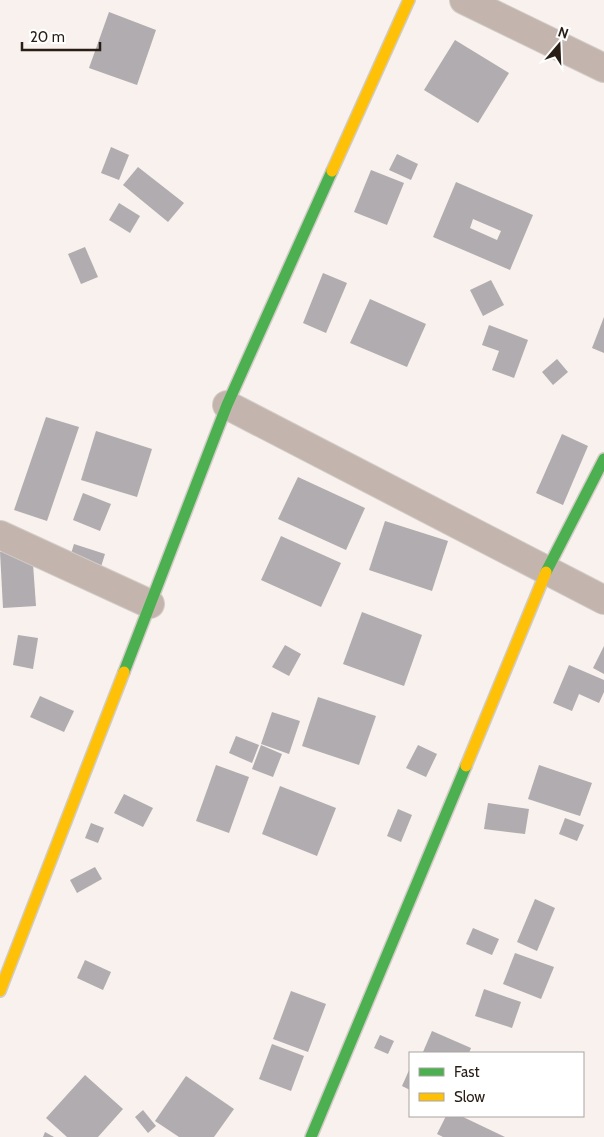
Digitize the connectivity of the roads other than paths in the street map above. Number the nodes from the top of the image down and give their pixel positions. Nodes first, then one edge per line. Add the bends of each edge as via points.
1 (409, 0) edge
2 (464, 0) edge
3 (604, 68) edge
4 (227, 405) junction
5 (604, 460) edge
6 (0, 535) edge
7 (547, 570) junction
8 (604, 600) edge
9 (150, 604) junction
10 (0, 991) edge
11 (311, 1137) edge

1 - 4 street
2 - 3 street
4 - 7 street
4 - 9 street
5 - 7 street
6 - 9 street
7 - 8 street
7 - 11 street
9 - 10 street

